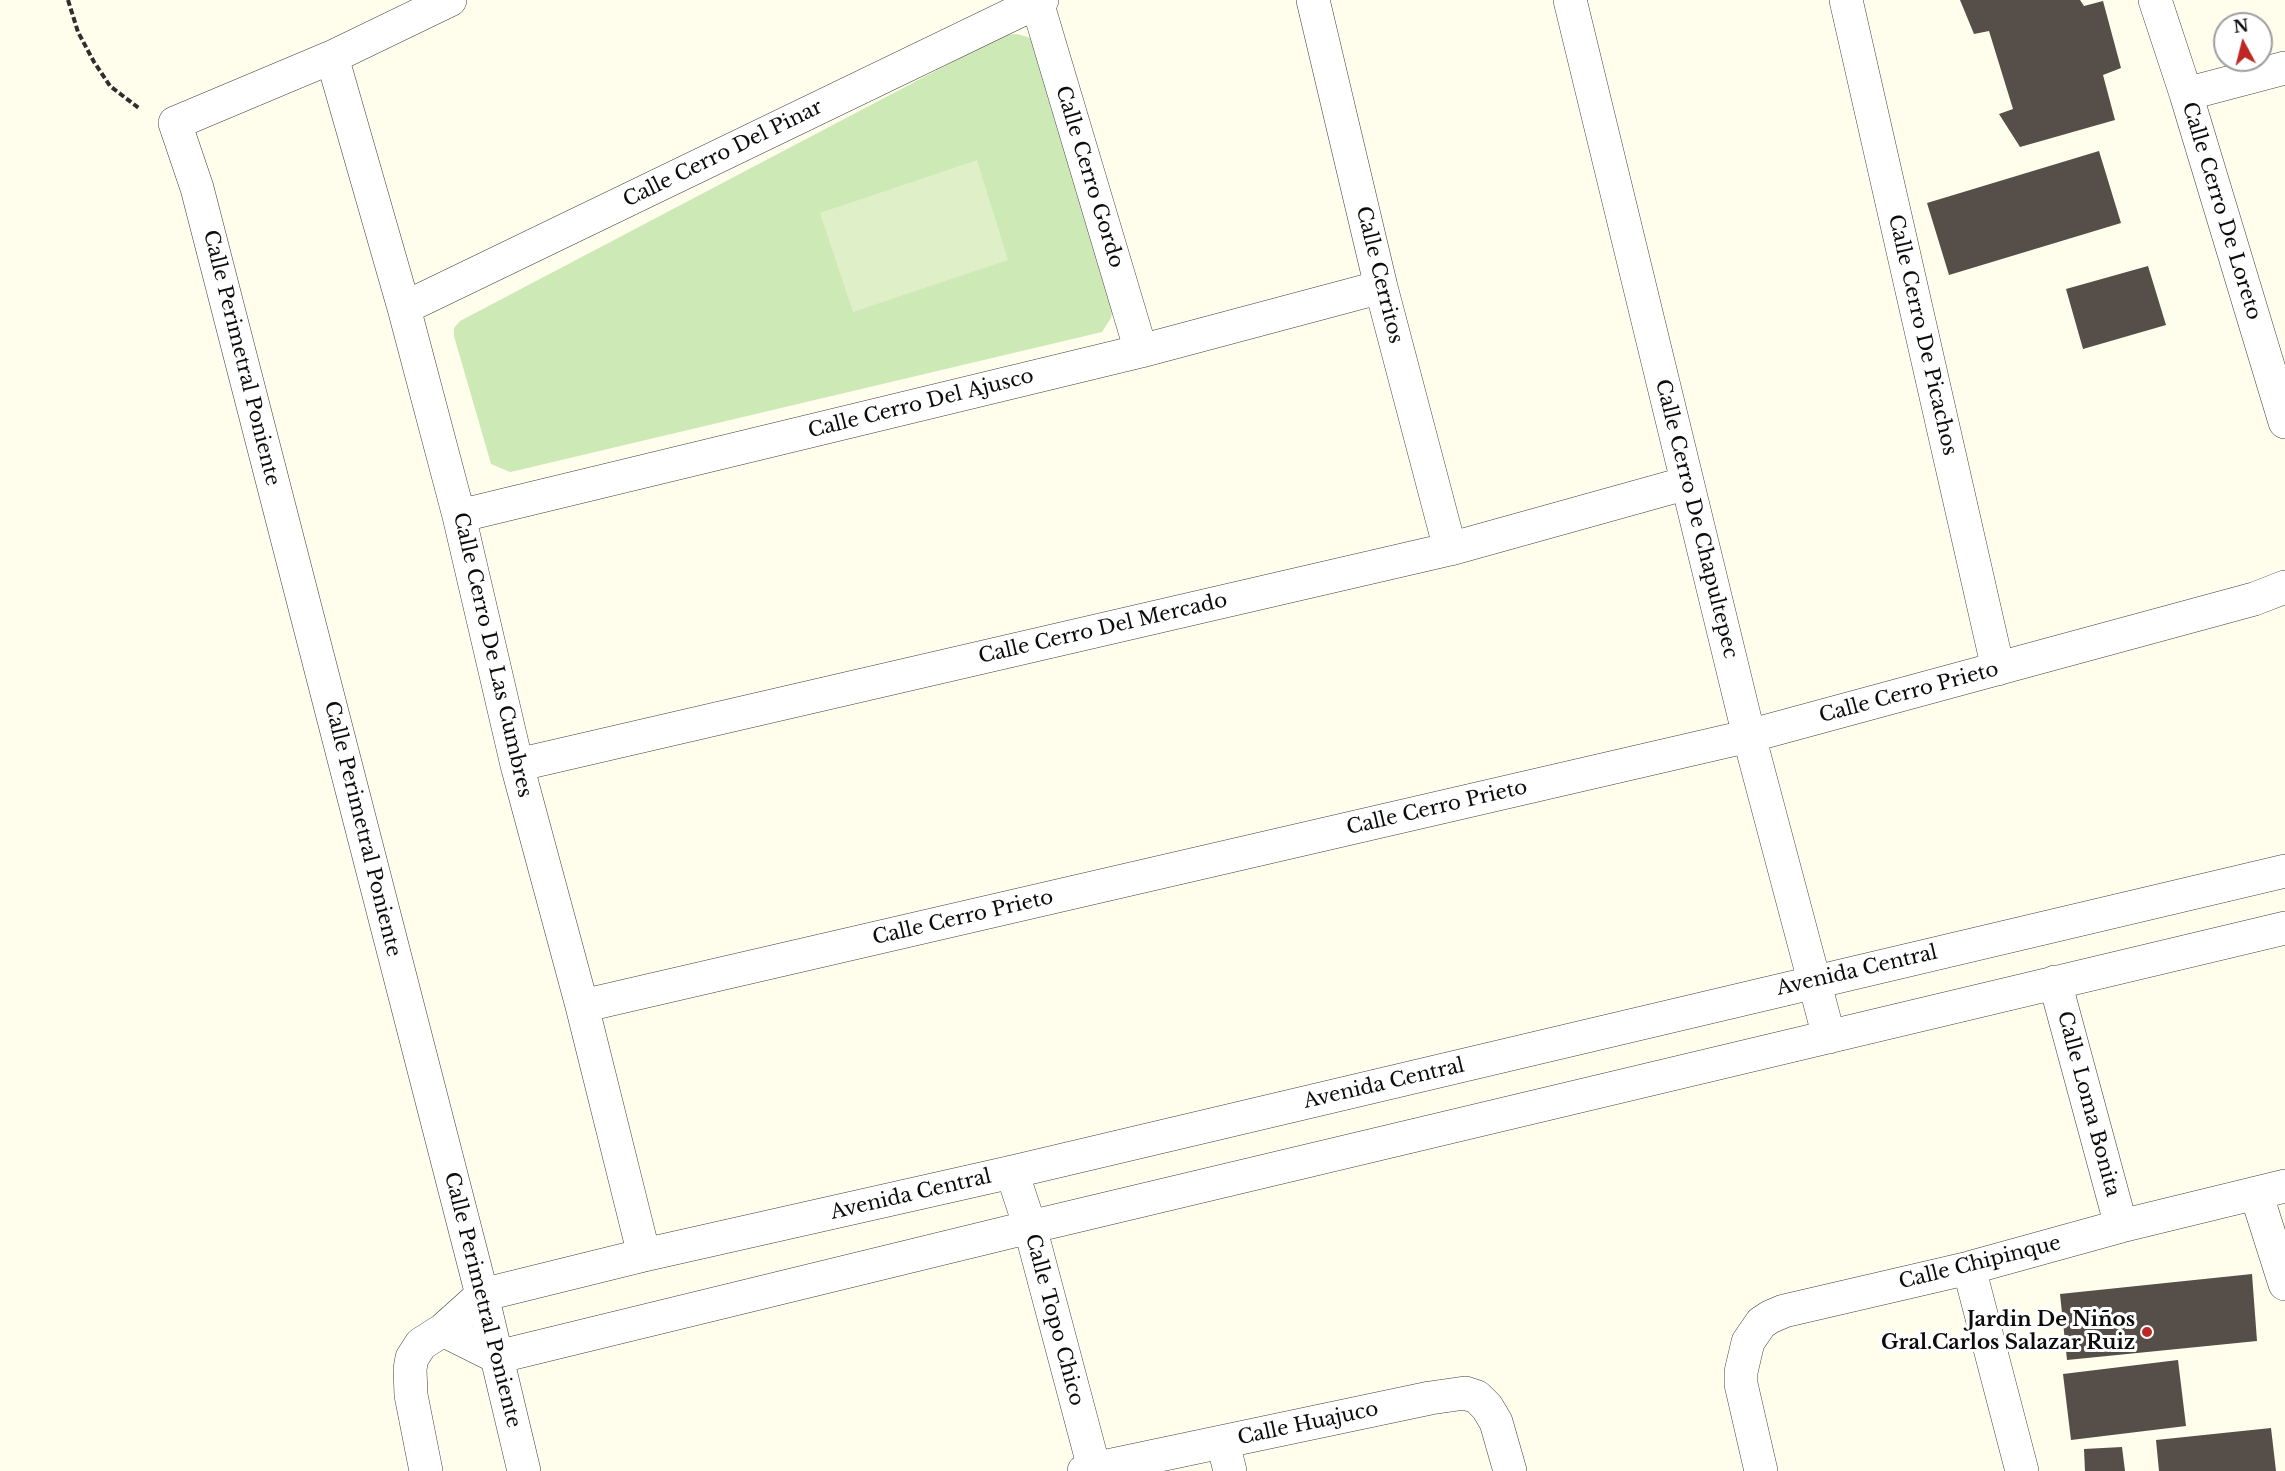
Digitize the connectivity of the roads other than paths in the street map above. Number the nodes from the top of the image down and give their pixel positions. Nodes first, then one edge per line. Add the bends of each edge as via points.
1 (450, 0) edge
2 (1313, 0) edge
3 (1569, 0) edge
4 (1846, 0) edge
5 (2155, 0) edge
6 (1039, 1) edge
7 (332, 57) junction
8 (2285, 68) edge
9 (2186, 94) junction
10 (1381, 287) junction
11 (404, 308) junction
12 (1141, 351) junction
13 (2285, 422) edge
14 (1687, 483) junction
15 (459, 516) junction
16 (1450, 549) junction
17 (2285, 587) edge
18 (1998, 669) junction
19 (1749, 736) junction
20 (517, 765) junction
21 (2285, 871) edge
22 (2285, 928) edge
23 (1813, 981) junction
24 (2055, 982) junction
25 (582, 1006) junction
26 (1829, 1037) junction
27 (1012, 1172) junction
28 (2271, 1190) edge
29 (2121, 1226) junction
30 (1030, 1227) junction
31 (644, 1255) junction
32 (1970, 1268) junction
33 (2285, 1284) edge
34 (482, 1295) junction
35 (443, 1330) junction
36 (497, 1357) junction
37 (1226, 1457) edge
38 (1507, 1457) edge
39 (1090, 1470) edge
40 (426, 1471) edge
41 (524, 1471) edge
42 (1761, 1471) edge
43 (2022, 1471) edge

1 - 7 street
2 - 10 street, Calle Cerritos
3 - 14 street, Calle Cerro De Chapultepec
4 - 18 street, Calle Cerro De Picachos
5 - 9 street, Calle Cerro De Loreto
6 - 11 street, Calle Cerro Del Pinar
6 - 12 street, Calle Cerro Gordo
7 - 11 street, Calle Cerro De Las Cumbres
7 - 34 street, Calle Perimetral Poniente via 175,123 197,188
8 - 9 street
9 - 13 street, Calle Cerro De Loreto
10 - 12 street, Calle Cerro Del Ajusco
10 - 16 street, Calle Cerritos
11 - 15 street, Calle Cerro De Las Cumbres
12 - 15 street, Calle Cerro Del Ajusco
14 - 16 street, Calle Cerro Del Mercado
14 - 19 street, Calle Cerro De Chapultepec
15 - 20 street, Calle Cerro De Las Cumbres
16 - 20 street, Calle Cerro Del Mercado
17 - 18 street, Calle Cerro Prieto via 2254,599
18 - 19 street, Calle Cerro Prieto
19 - 23 street, Calle Cerro De Chapultepec
19 - 25 street, Calle Cerro Prieto
20 - 25 street, Calle Cerro De Las Cumbres
21 - 23 street, Avenida Central
22 - 24 street
23 - 26 street, Calle Cerro De Chapultepec
23 - 27 street, Avenida Central
24 - 26 street
24 - 29 street, Calle Loma Bonita
25 - 31 street, Calle Cerro De Las Cumbres
26 - 30 street
27 - 30 street, Calle Topo Chico
27 - 31 street, Avenida Central
28 - 29 street, Calle Chipinque
28 - 33 street
29 - 32 street, Calle Chipinque
30 - 36 street
30 - 39 street, Calle Topo Chico
31 - 34 street, Avenida Central
32 - 42 street, Calle Chipinque via 1784,1311 1761,1323 1745,1352 1741,1384
32 - 43 street
34 - 35 street
34 - 36 street, Calle Perimetral Poniente
35 - 36 street
35 - 40 street via 416,1351 410,1369 411,1395
36 - 41 street, Calle Perimetral Poniente
37 - 38 street, Calle Huajuco via 1430,1398 1465,1393 1477,1397 1487,1407
37 - 39 street, Calle Huajuco

